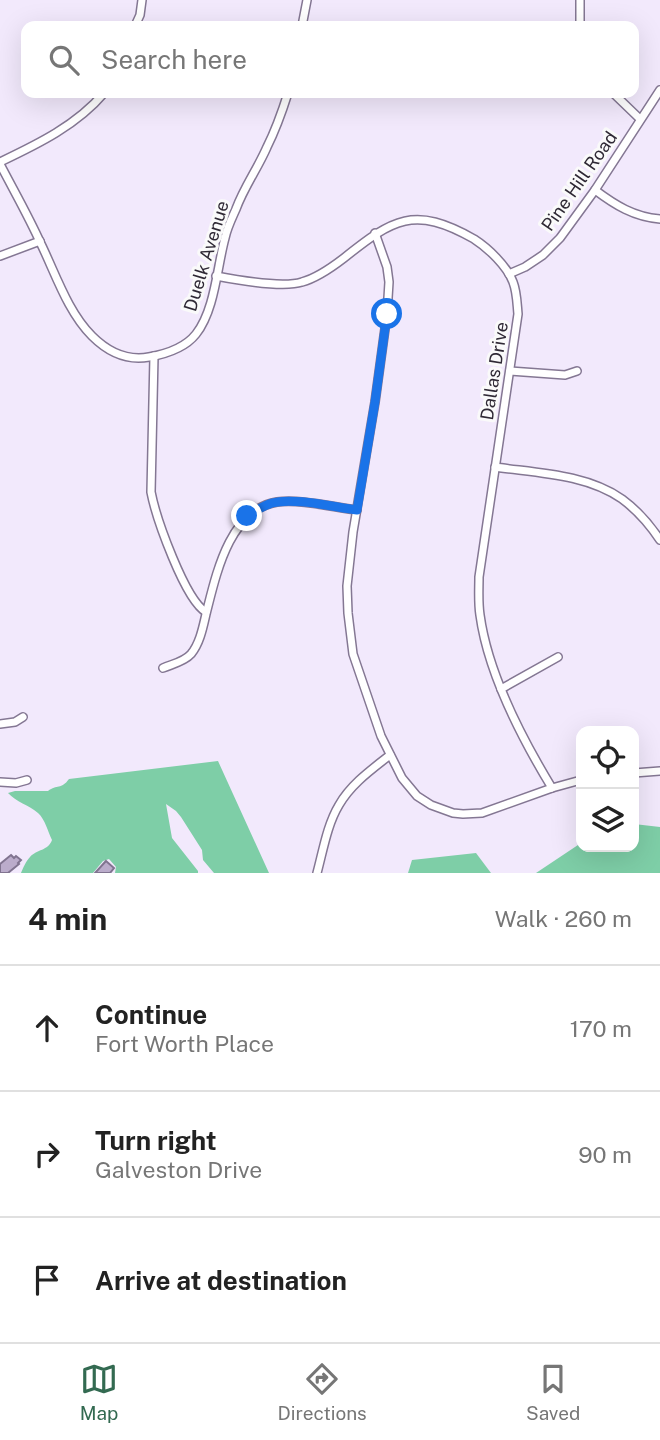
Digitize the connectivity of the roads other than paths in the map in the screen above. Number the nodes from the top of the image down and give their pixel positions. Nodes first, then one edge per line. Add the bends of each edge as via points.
1 (142, 0) edge
2 (307, 0) edge
3 (580, 0) edge
4 (137, 21) edge
5 (303, 21) edge
6 (580, 21) edge
7 (660, 90) edge
8 (99, 98) edge
9 (286, 98) edge
10 (618, 98) edge
11 (640, 119) junction
12 (0, 163) edge
13 (595, 190) junction
14 (660, 219) edge
15 (375, 233) junction
16 (40, 241) junction
17 (0, 256) edge
18 (509, 274) junction
19 (216, 276) junction
20 (154, 356) junction
21 (510, 371) junction
22 (577, 371) dead end
23 (495, 467) junction
24 (357, 510) junction
25 (660, 540) edge
26 (206, 612) junction
27 (558, 657) dead end
28 (163, 668) dead end
29 (502, 689) junction
30 (23, 717) dead end
31 (0, 724) edge
32 (390, 755) junction
33 (660, 771) edge
34 (639, 773) edge
35 (27, 780) dead end
36 (576, 781) edge
37 (0, 782) edge
38 (552, 788) junction
39 (317, 873) edge

1 - 4 street
2 - 5 street
3 - 6 street
7 - 11 street, Pine Hill Road
8 - 12 street via 54,134
9 - 19 street, Duelk Avenue via 225,236
10 - 11 street
11 - 13 street, Pine Hill Road
12 - 16 street, Duelk Avenue
13 - 14 street via 629,212
13 - 18 street, Pine Hill Road via 543,255
15 - 18 street, Dallas Drive via 402,221 445,225 480,243
15 - 19 street, Dallas Drive via 331,268 300,283
15 - 24 street via 387,267 387,314
16 - 17 street
16 - 20 street, Duelk Avenue via 76,318 94,338 127,358
18 - 21 street, Dallas Drive via 518,314
19 - 20 street, Duelk Avenue via 196,334 186,344
20 - 26 street via 154,508 184,585
21 - 22 street via 565,375
21 - 23 street, Dallas Drive
23 - 25 street via 564,477 607,491 624,500
23 - 29 street, Dallas Drive via 478,577 479,612
24 - 26 street via 290,501 272,503 247,516 225,552
24 - 32 street via 347,586 350,643
26 - 28 street via 193,652 186,660
27 - 29 street
29 - 38 street, Dallas Drive
30 - 31 street
32 - 38 street via 417,796 453,813 482,813
32 - 39 street via 360,778 340,804
33 - 34 street
35 - 37 street
36 - 38 street

